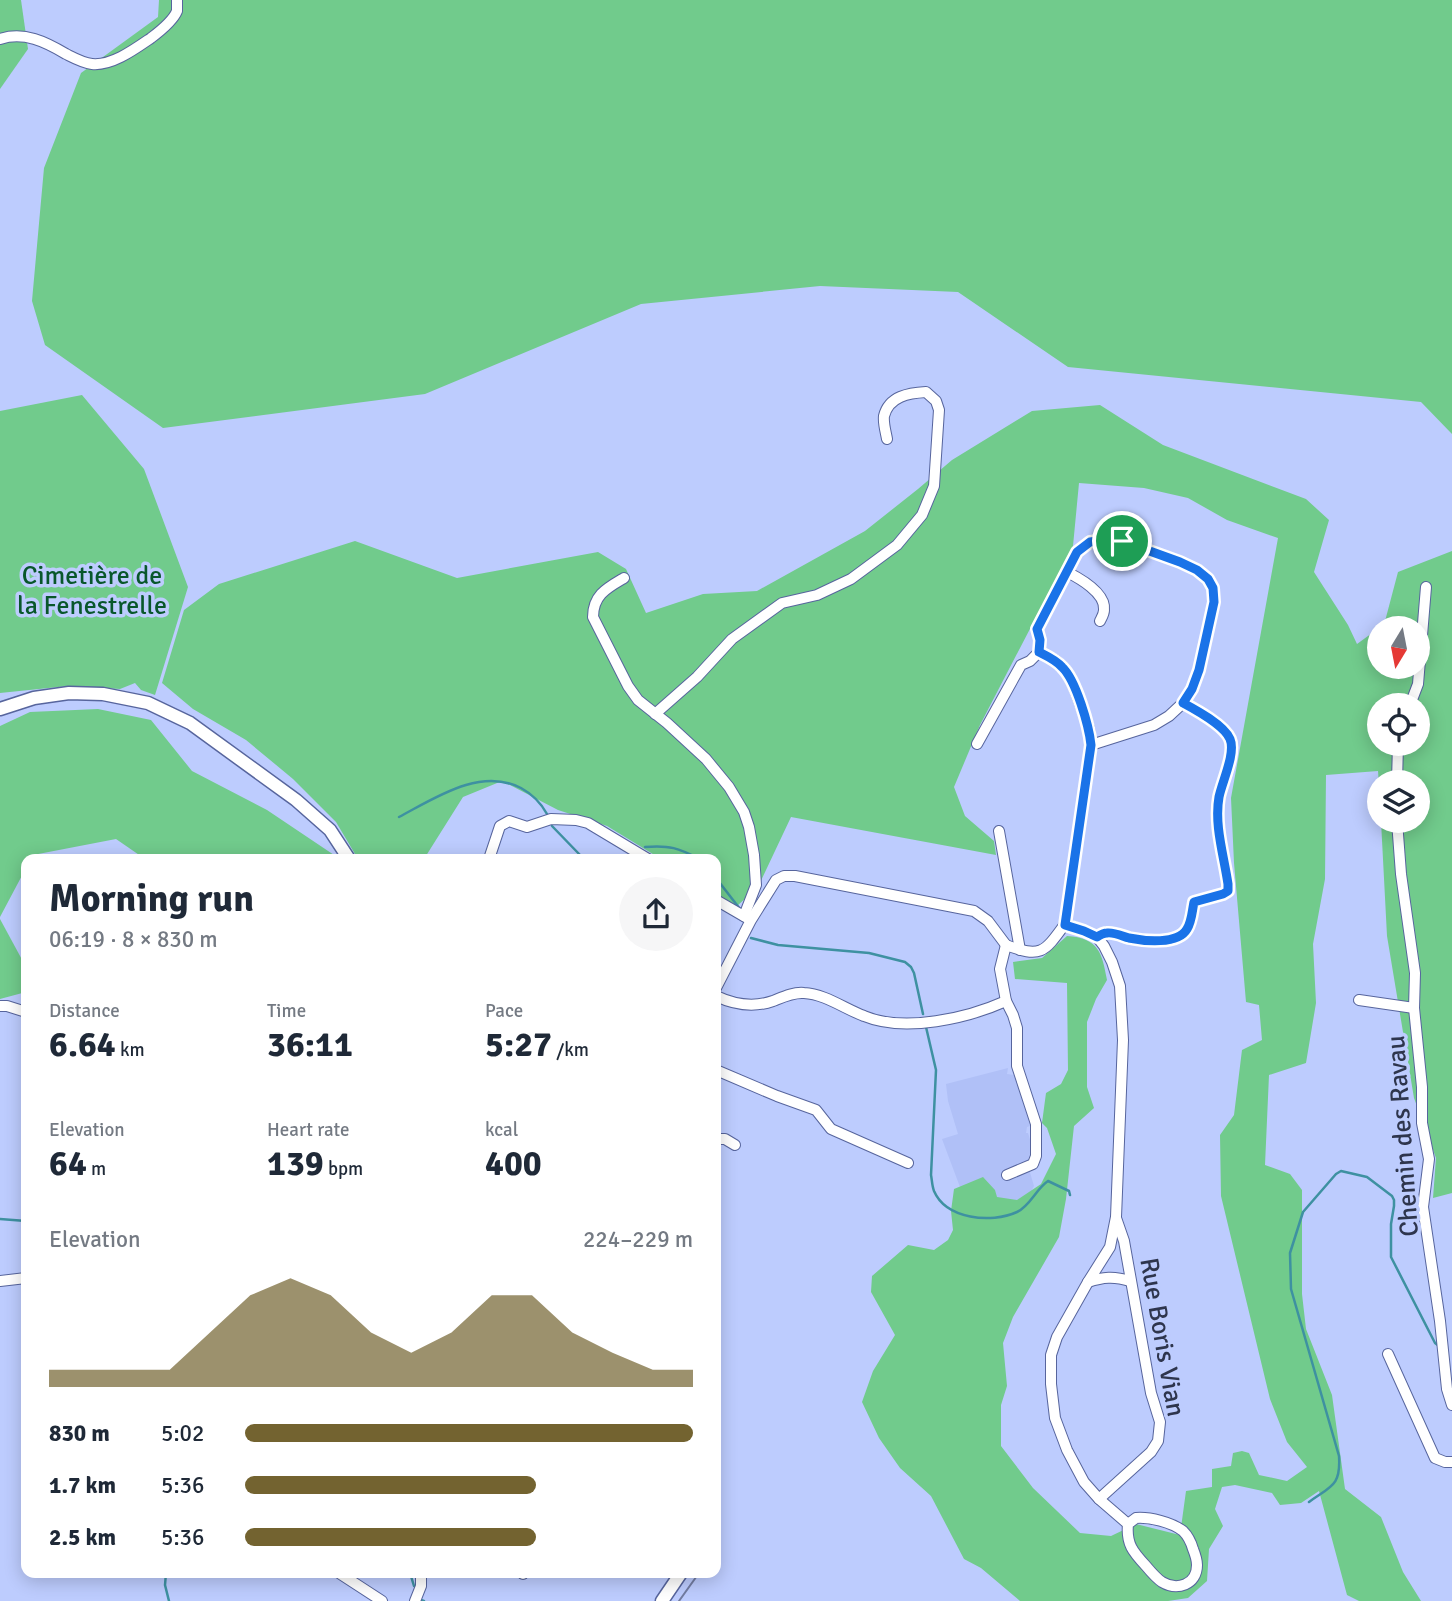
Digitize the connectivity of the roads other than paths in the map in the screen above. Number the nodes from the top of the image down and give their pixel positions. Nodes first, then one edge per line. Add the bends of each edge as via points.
1 (177, 0) edge
2 (0, 39) edge
3 (887, 439) dead end
4 (1067, 572) junction
5 (624, 578) dead end
6 (1426, 587) dead end
7 (1100, 621) dead end
8 (1039, 652) junction
9 (1415, 693) edge
10 (1183, 703) junction
11 (0, 709) edge
12 (655, 714) junction
13 (977, 744) dead end
14 (1091, 745) junction
15 (999, 831) dead end
16 (1398, 833) edge
17 (346, 854) edge
18 (491, 854) edge
19 (640, 854) edge
20 (721, 903) edge
21 (747, 918) junction
22 (1065, 925) junction
23 (1097, 937) junction
24 (1006, 945) junction
25 (1020, 950) junction
26 (721, 979) edge
27 (721, 998) edge
28 (1359, 1000) dead end
29 (1006, 1001) junction
30 (0, 1006) edge
31 (1414, 1008) junction
32 (21, 1010) edge
33 (721, 1072) edge
34 (721, 1139) edge
35 (735, 1145) dead end
36 (908, 1163) dead end
37 (1007, 1175) dead end
38 (1116, 1217) junction
39 (21, 1279) edge
40 (0, 1281) edge
41 (1130, 1281) junction
42 (1088, 1282) junction
43 (1388, 1354) dead end
44 (1452, 1405) edge
45 (1452, 1462) edge
46 (1099, 1499) junction
47 (1129, 1524) junction
48 (347, 1578) edge
49 (421, 1578) edge
50 (678, 1578) edge
51 (382, 1601) edge
52 (415, 1601) edge
53 (662, 1601) edge

1 - 2 street via 177,10 156,35 100,64 76,59 33,37
3 - 12 street via 884,418 891,402 909,393 926,393 936,401 934,486 914,525 897,545 851,579 817,595 782,603 732,639
4 - 7 street via 1098,594 1105,608
4 - 8 street via 1037,629
4 - 10 street via 1077,552 1090,542 1105,540 1122,541 1180,562 1208,579 1214,602 1199,670
5 - 12 street via 605,589 593,606 593,617 628,687
6 - 9 street
8 - 13 street via 1021,665
8 - 14 street via 1065,669 1089,728
10 - 14 street via 1154,724
10 - 23 street via 1214,721 1230,739 1217,817 1228,891 1194,902 1185,933 1168,940 1111,932
11 - 17 street via 69,693 148,703 190,723 296,800 330,830
12 - 21 street via 706,760 744,811 756,885
14 - 22 street
15 - 25 street
16 - 31 street, Chemin des Ravau via 1415,973
18 - 19 street via 500,826 509,821 527,827 551,819 588,823
20 - 21 street
21 - 24 street via 776,880 795,876 974,911
21 - 26 street
22 - 23 street
22 - 25 street via 1049,946 1038,952
23 - 38 street via 1120,986 1123,1040
24 - 25 street
24 - 29 street via 1000,969
27 - 29 street via 755,1006 803,993 867,1018 907,1023 970,1014
28 - 31 street
29 - 37 street via 1017,1028 1017,1066 1036,1124 1032,1164
30 - 32 street
31 - 44 street, Chemin des Ravau via 1429,1158 1423,1207
33 - 36 street via 816,1110 831,1129
34 - 35 street
38 - 41 street, Rue Boris Vian
38 - 42 street via 1110,1247
39 - 40 street
41 - 42 street via 1106,1277
41 - 46 street, Rue Boris Vian via 1160,1422 1158,1441
42 - 46 street via 1057,1336 1051,1355 1051,1384 1055,1418 1067,1450
43 - 45 street via 1436,1458
46 - 47 street
47 - 47 street via 1127,1536 1134,1553 1161,1581 1179,1587 1196,1575 1191,1541 1183,1531 1142,1517
48 - 51 street
49 - 52 street
50 - 53 street

